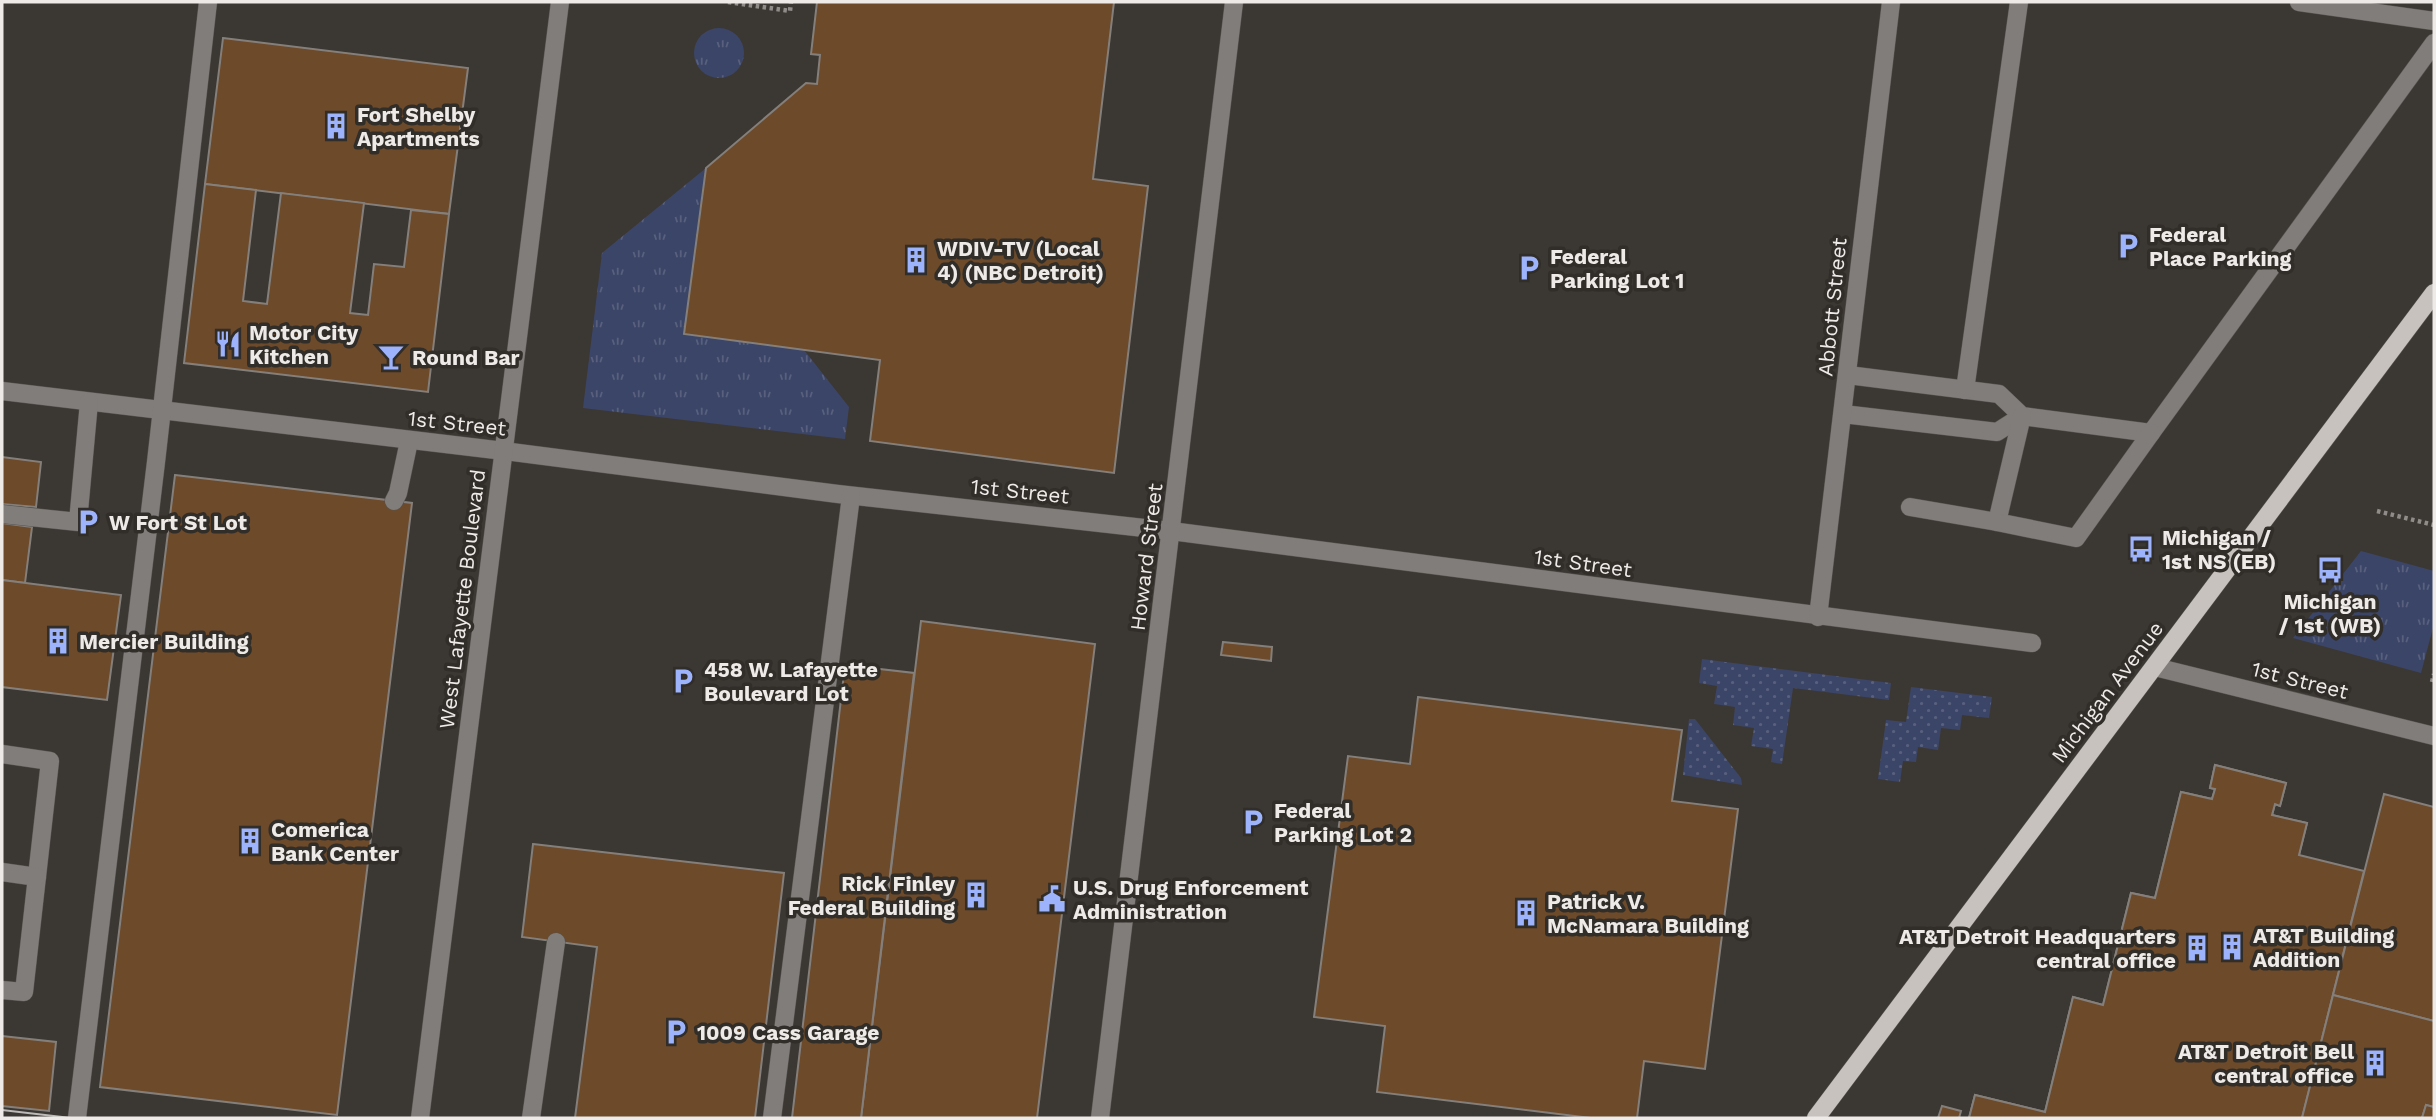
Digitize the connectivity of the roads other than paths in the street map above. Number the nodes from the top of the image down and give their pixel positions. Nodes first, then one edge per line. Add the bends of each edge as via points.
1 (208, 2) edge
2 (560, 2) edge
3 (1234, 2) edge
4 (1891, 2) edge
5 (2019, 2) edge
6 (2299, 2) edge
7 (2434, 20) edge
8 (2434, 43) edge
9 (2434, 293) edge
10 (1848, 375) junction
11 (1965, 390) junction
12 (2, 391) edge
13 (89, 402) junction
14 (162, 410) junction
15 (1843, 414) junction
16 (2022, 416) junction
17 (2151, 433) junction
18 (409, 440) junction
19 (504, 451) junction
20 (850, 496) junction
21 (394, 501) dead end
22 (1910, 507) dead end
23 (2, 514) edge
24 (1997, 522) junction
25 (1171, 531) junction
26 (1818, 617) junction
27 (2032, 643) dead end
28 (2155, 667) junction
29 (2434, 736) edge
30 (2, 754) edge
31 (2, 872) edge
32 (37, 877) junction
33 (556, 942) dead end
34 (2, 990) edge
35 (1101, 1114) edge
36 (77, 1118) edge
37 (420, 1118) edge
38 (531, 1118) edge
39 (772, 1118) edge
40 (1816, 1118) edge

1 - 14 street
2 - 19 street, West Lafayette Boulevard
3 - 25 street, Howard Street
4 - 10 street, Abbott Street
5 - 11 street
6 - 7 street
8 - 17 street
9 - 28 main road, Michigan Avenue
10 - 11 street
10 - 15 street, Abbott Street
11 - 16 street via 2000,394
12 - 13 street, 1st Street
13 - 14 street, 1st Street
13 - 23 street via 78,522
14 - 18 street, 1st Street
14 - 36 street
15 - 16 street via 1997,432
15 - 26 street, Abbott Street
16 - 17 street
16 - 24 street
17 - 24 street via 2076,538
18 - 19 street, 1st Street
18 - 21 street
19 - 20 street, 1st Street
19 - 37 street, West Lafayette Boulevard
20 - 25 street, 1st Street
20 - 39 street
22 - 24 street
25 - 26 street, 1st Street
25 - 35 street, Howard Street
26 - 27 street, 1st Street
28 - 29 street, 1st Street
28 - 40 main road, Michigan Avenue
30 - 32 street via 50,761
31 - 32 street
32 - 34 street via 24,992
33 - 38 street

